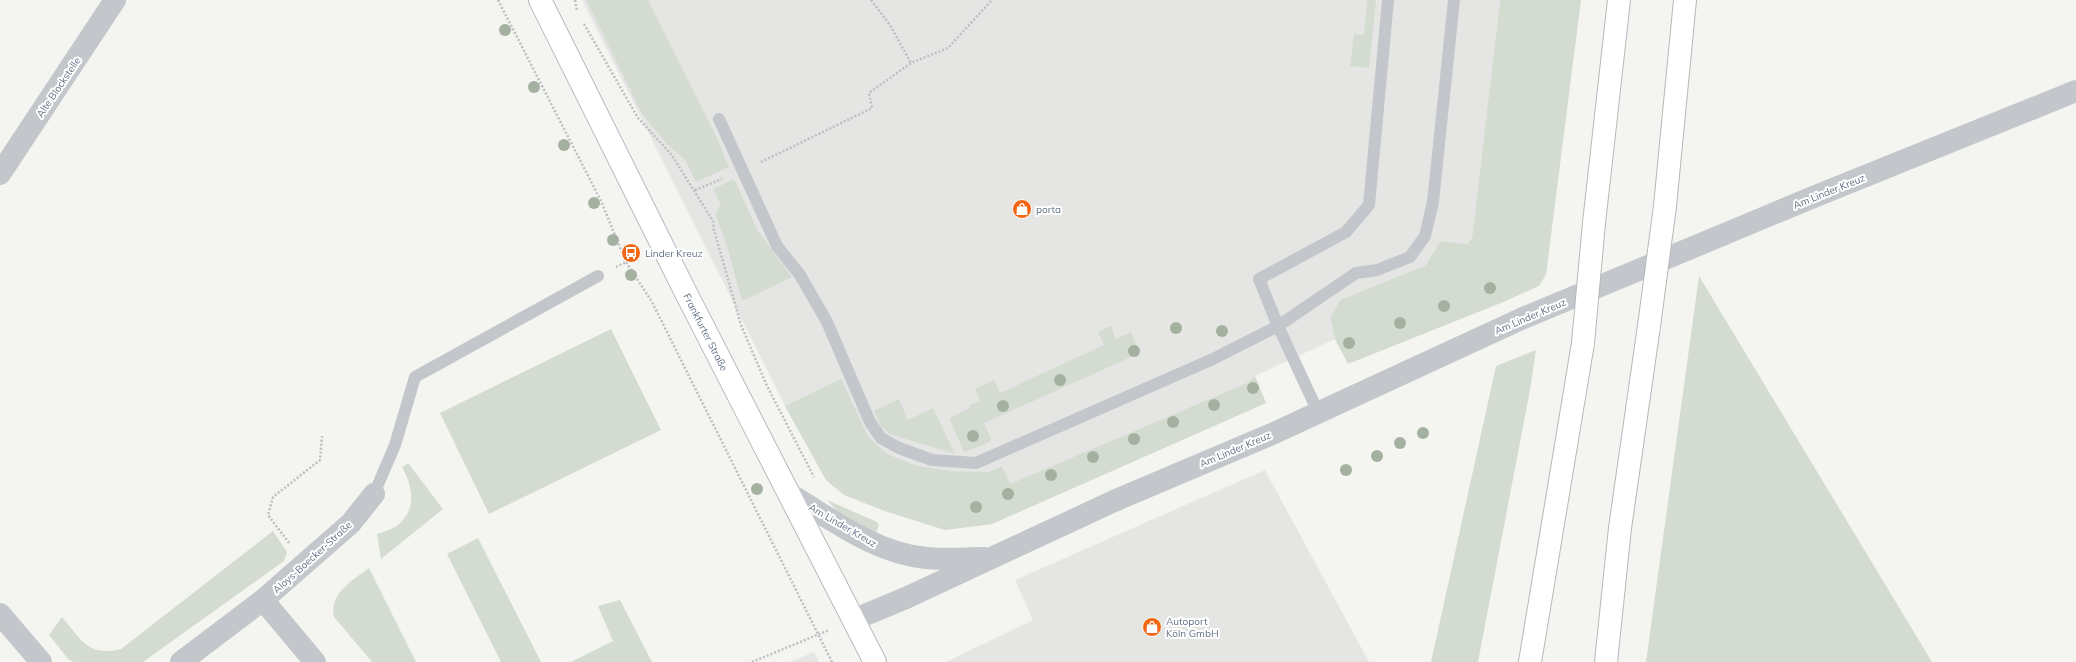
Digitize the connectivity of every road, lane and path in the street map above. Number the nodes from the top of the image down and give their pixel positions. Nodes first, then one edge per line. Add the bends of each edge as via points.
1 (116, 0) edge
2 (498, 0) edge
3 (540, 0) edge
4 (575, 0) edge
5 (871, 0) edge
6 (992, 0) edge
7 (1388, 0) edge
8 (1454, 0) edge
9 (1619, 0) edge
10 (1685, 0) edge
11 (578, 13) dead end
12 (582, 20) dead end
13 (911, 63) junction
14 (2076, 91) edge
15 (719, 119) dead end
16 (744, 171) junction
17 (0, 174) edge
18 (695, 190) junction
19 (598, 276) dead end
20 (1278, 326) junction
21 (1318, 412) junction
22 (322, 436) dead end
23 (818, 483) dead end
24 (374, 494) joint
25 (790, 495) junction
26 (1620, 528) junction
27 (992, 558) junction
28 (305, 564) junction
29 (263, 600) junction
30 (0, 614) edge
31 (853, 620) junction
32 (818, 635) junction
33 (41, 662) edge
34 (181, 662) edge
35 (315, 662) edge
36 (752, 662) edge
37 (832, 662) edge
38 (875, 662) edge
39 (1530, 662) edge
40 (1593, 662) edge
41 (1606, 662) edge

1 - 17 street, Alte Blockstelle
2 - 32 path via 601,201 626,262 652,302
3 - 25 main road, Frankfurter Straße
4 - 11 path
5 - 13 path via 890,25
6 - 13 path via 948,48
7 - 20 lane via 1369,205 1346,232 1259,279
8 - 20 lane via 1433,202 1425,236 1410,257 1377,270 1356,273
9 - 39 main road, bridge via 1583,343
10 - 26 main road, bridge via 1665,206
12 - 18 path via 638,118 671,154
13 - 16 path via 869,93 872,108
14 - 21 street, Am Linder Kreuz via 1528,316
15 - 16 lane
16 - 18 path
16 - 20 lane via 777,246 800,275 827,322 870,422 881,438 899,448 932,460 976,463 1213,359
18 - 23 path via 713,221 744,332 767,386
19 - 24 lane via 415,377 395,445
20 - 21 lane
21 - 27 street, Am Linder Kreuz via 1114,500
22 - 28 path via 320,460 273,497 268,515
24 - 28 street, Aloys-Boecker-Straße via 351,523
25 - 27 street, Am Linder Kreuz via 881,547 926,558
25 - 31 main road, Frankfurter Straße
26 - 40 main road
26 - 41 main road
27 - 31 street, Am Linder Kreuz
28 - 29 street, Aloys-Boecker-Straße
29 - 34 street, Aloys-Boecker-Straße
29 - 35 street, Aloys-Boecker-Straße
30 - 33 street
31 - 38 main road, Frankfurter Straße
32 - 36 path
32 - 37 path

